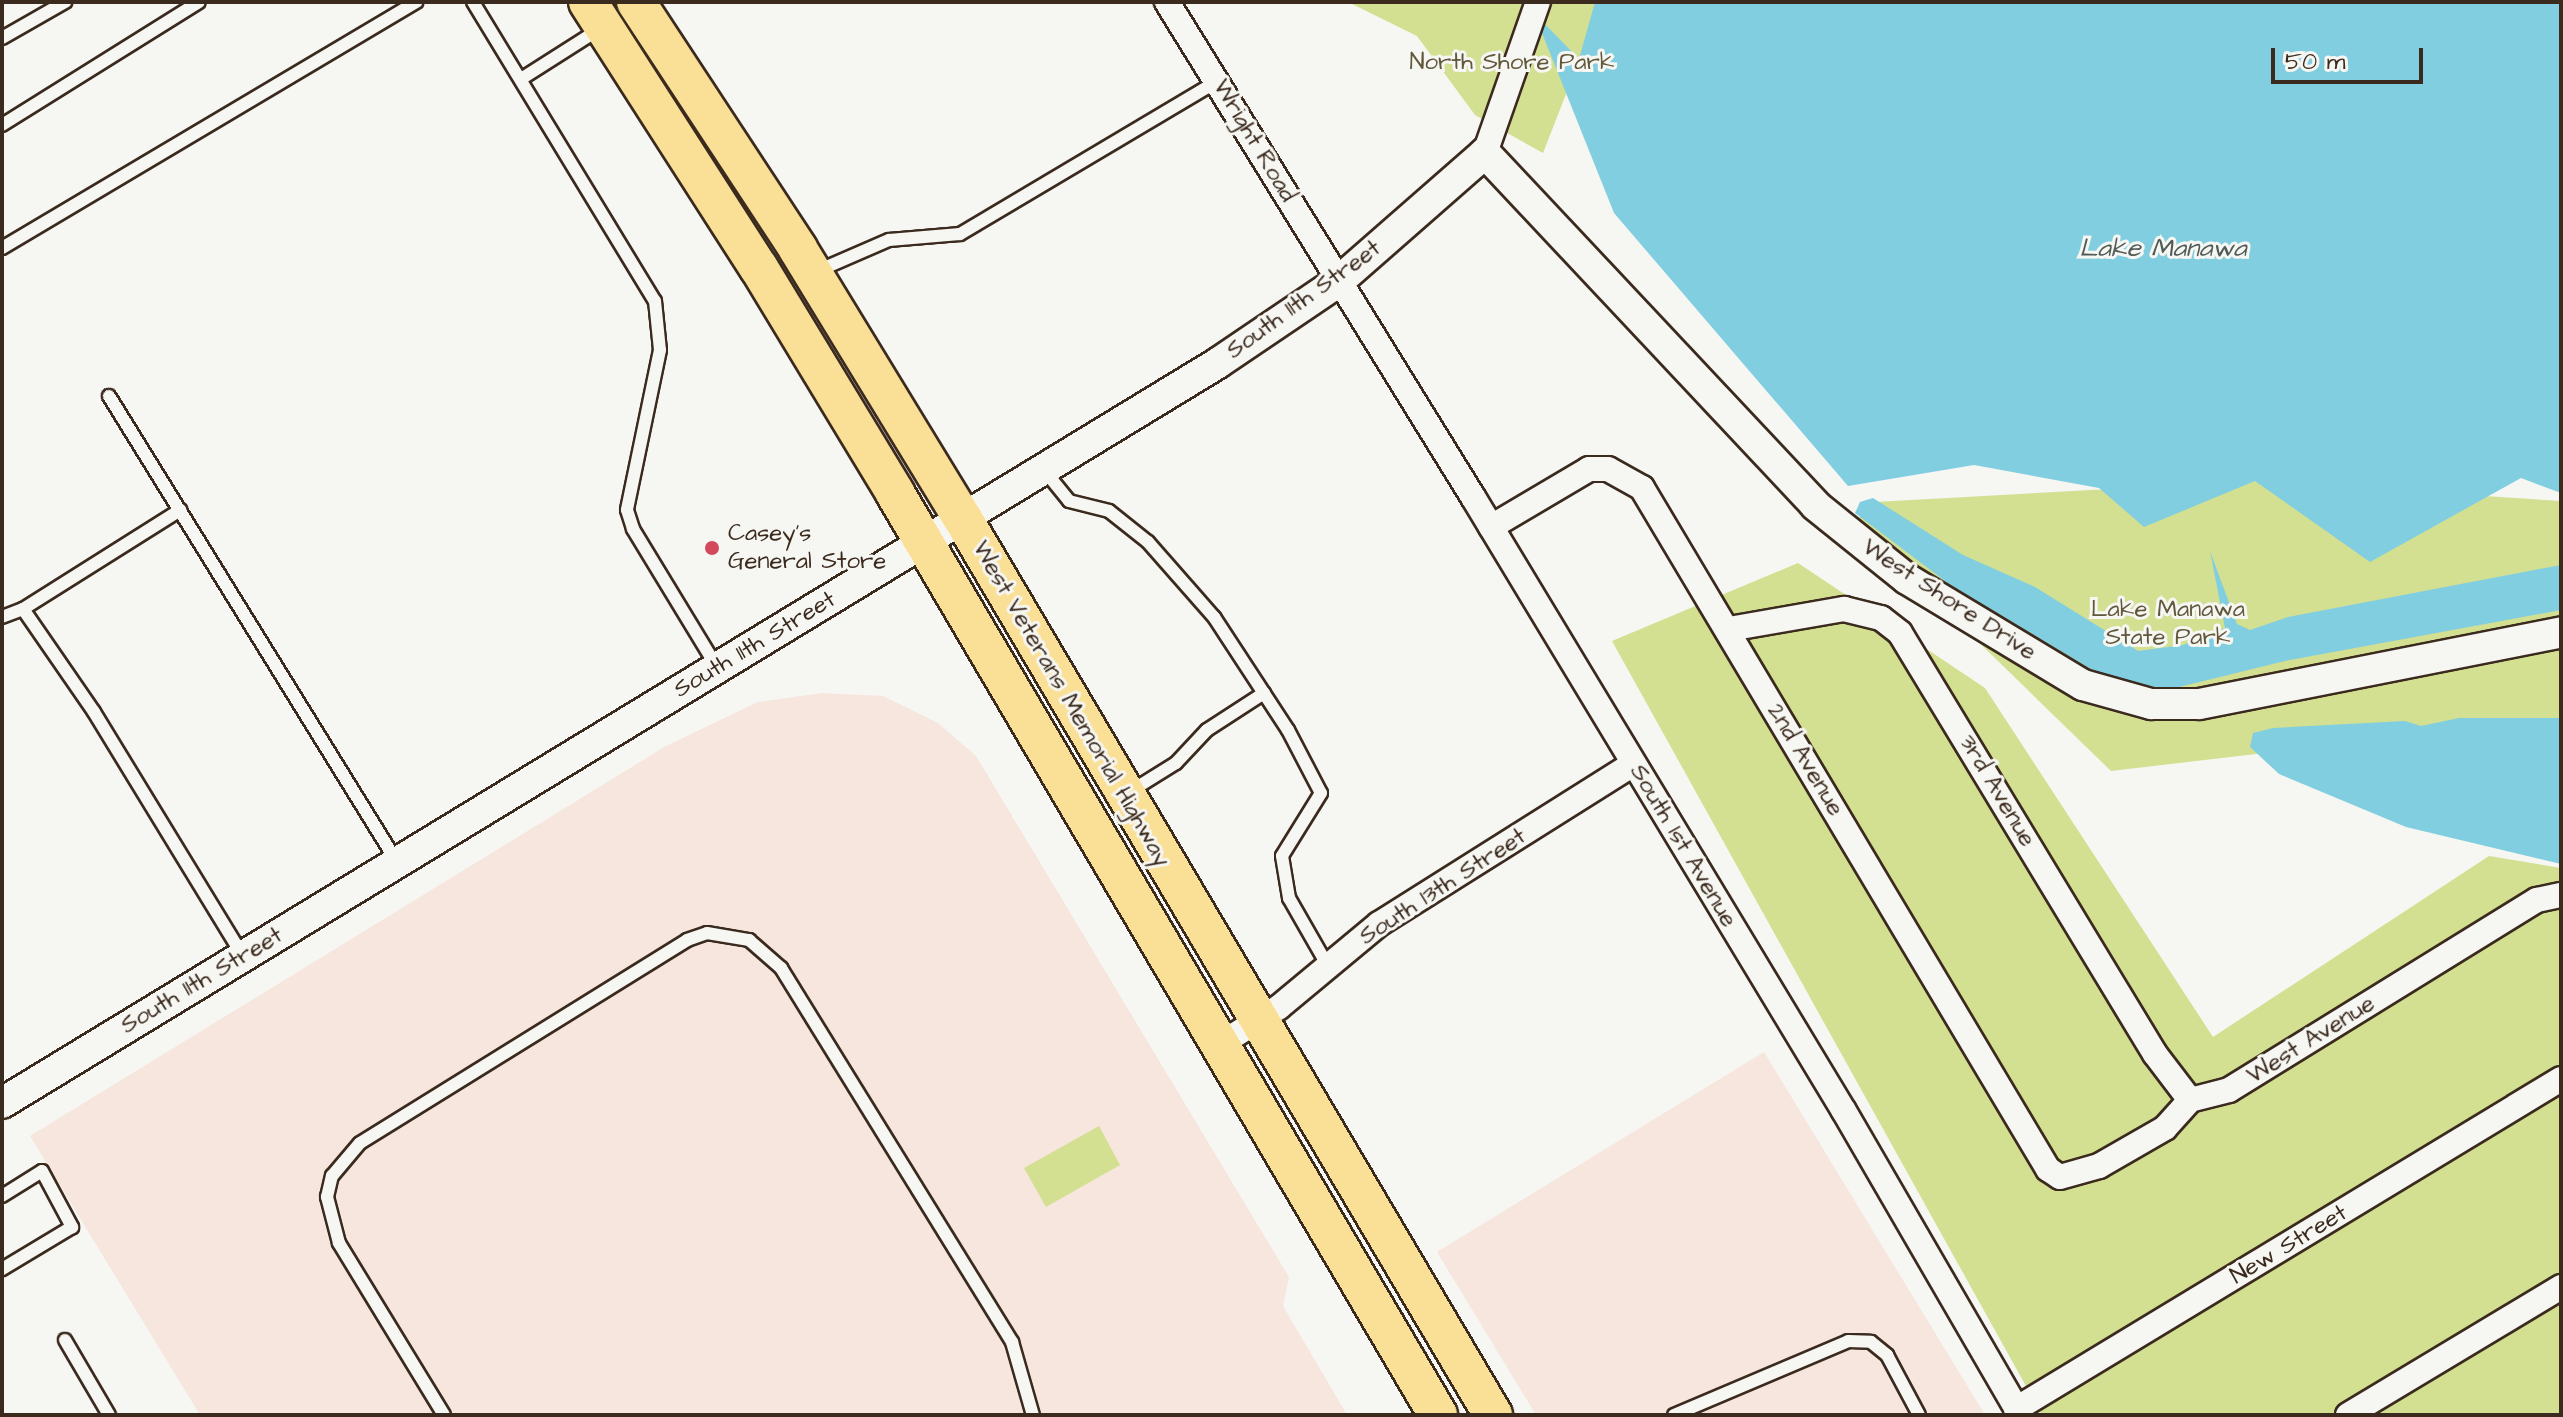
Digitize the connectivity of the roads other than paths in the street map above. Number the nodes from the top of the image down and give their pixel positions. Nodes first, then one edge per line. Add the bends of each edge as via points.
1 (65, 2) edge
2 (199, 2) edge
3 (417, 2) edge
4 (473, 2) edge
5 (1167, 2) edge
6 (1538, 2) edge
7 (640, 3) edge
8 (596, 14) edge
9 (2, 38) edge
10 (521, 79) junction
11 (1218, 81) junction
12 (2, 125) edge
13 (1485, 153) junction
14 (2, 248) edge
15 (813, 273) junction
16 (1339, 281) junction
17 (109, 396) dead end
18 (1044, 470) junction
19 (180, 510) junction
20 (963, 519) junction
21 (1491, 527) junction
22 (925, 543) junction
23 (23, 609) junction
24 (2, 617) edge
25 (1729, 629) junction
26 (2561, 632) edge
27 (717, 667) junction
28 (1264, 693) junction
29 (1633, 764) junction
30 (1125, 794) junction
31 (397, 862) junction
32 (2561, 895) edge
33 (243, 956) junction
34 (1328, 966) junction
35 (1259, 1021) junction
36 (1219, 1045) junction
37 (2561, 1079) edge
38 (2190, 1100) junction
39 (2, 1103) edge
40 (2, 1196) edge
41 (2, 1269) edge
42 (2561, 1287) edge
43 (65, 1340) dead end
44 (2018, 1412) edge
45 (109, 1415) edge
46 (444, 1415) edge
47 (1033, 1415) edge
48 (1438, 1415) edge
49 (1493, 1415) edge
50 (1674, 1415) edge
51 (1919, 1415) edge
52 (2348, 1415) edge

1 - 9 lane
2 - 12 lane
3 - 14 lane
4 - 10 lane
5 - 11 street, Wright Road
6 - 13 street
7 - 8 street
7 - 15 main road, West Veterans Memorial Highway
8 - 10 lane
8 - 22 main road, West Veterans Memorial Highway via 759,268
10 - 27 lane via 655,301 660,350 627,510 633,529
11 - 15 lane via 960,234 889,240
11 - 16 street, Wright Road
13 - 16 street, South 11th Street
13 - 26 street, West Shore Drive via 1815,505 1907,579 2083,685 2151,704 2199,704
15 - 20 main road, West Veterans Memorial Highway
16 - 18 street, South 11th Street via 1231,355
16 - 21 street, South 1st Avenue
17 - 19 lane
18 - 20 street, South 11th Street
18 - 28 lane via 1069,501 1109,511 1148,542 1214,617
19 - 23 lane
19 - 31 lane
20 - 22 street, South 11th Street
20 - 30 main road, West Veterans Memorial Highway
21 - 25 street, 2nd Avenue via 1589,469 1627,476 1664,523
21 - 29 street, South 1st Avenue
22 - 27 street, South 11th Street
22 - 36 main road, West Veterans Memorial Highway
23 - 24 lane
23 - 33 lane via 94,712
25 - 38 street, 3rd Avenue via 1844,609 1881,618 1900,633 2155,1054
25 - 38 street, 2nd Avenue via 2048,1169 2060,1177 2099,1166 2165,1128
27 - 31 street, South 11th Street
28 - 30 lane via 1207,730 1176,763
28 - 34 lane via 1321,793 1282,856 1289,898
29 - 34 street, South 13th Street via 1379,924
29 - 44 street, South 1st Avenue
30 - 35 main road, West Veterans Memorial Highway
31 - 33 street, South 11th Street
32 - 38 street, West Avenue via 2537,900 2229,1090
33 - 39 street, South 11th Street
34 - 35 street, South 13th Street
35 - 36 street, South 13th Street
35 - 49 main road, West Veterans Memorial Highway
36 - 48 main road, West Veterans Memorial Highway
37 - 44 street, New Street
40 - 41 lane via 42,1171 72,1227
42 - 52 street
43 - 45 lane
46 - 47 lane via 339,1243 330,1223 332,1176 360,1143 687,940 707,933 749,940 781,968 1012,1342
50 - 51 lane via 1848,1341 1871,1342 1887,1355

